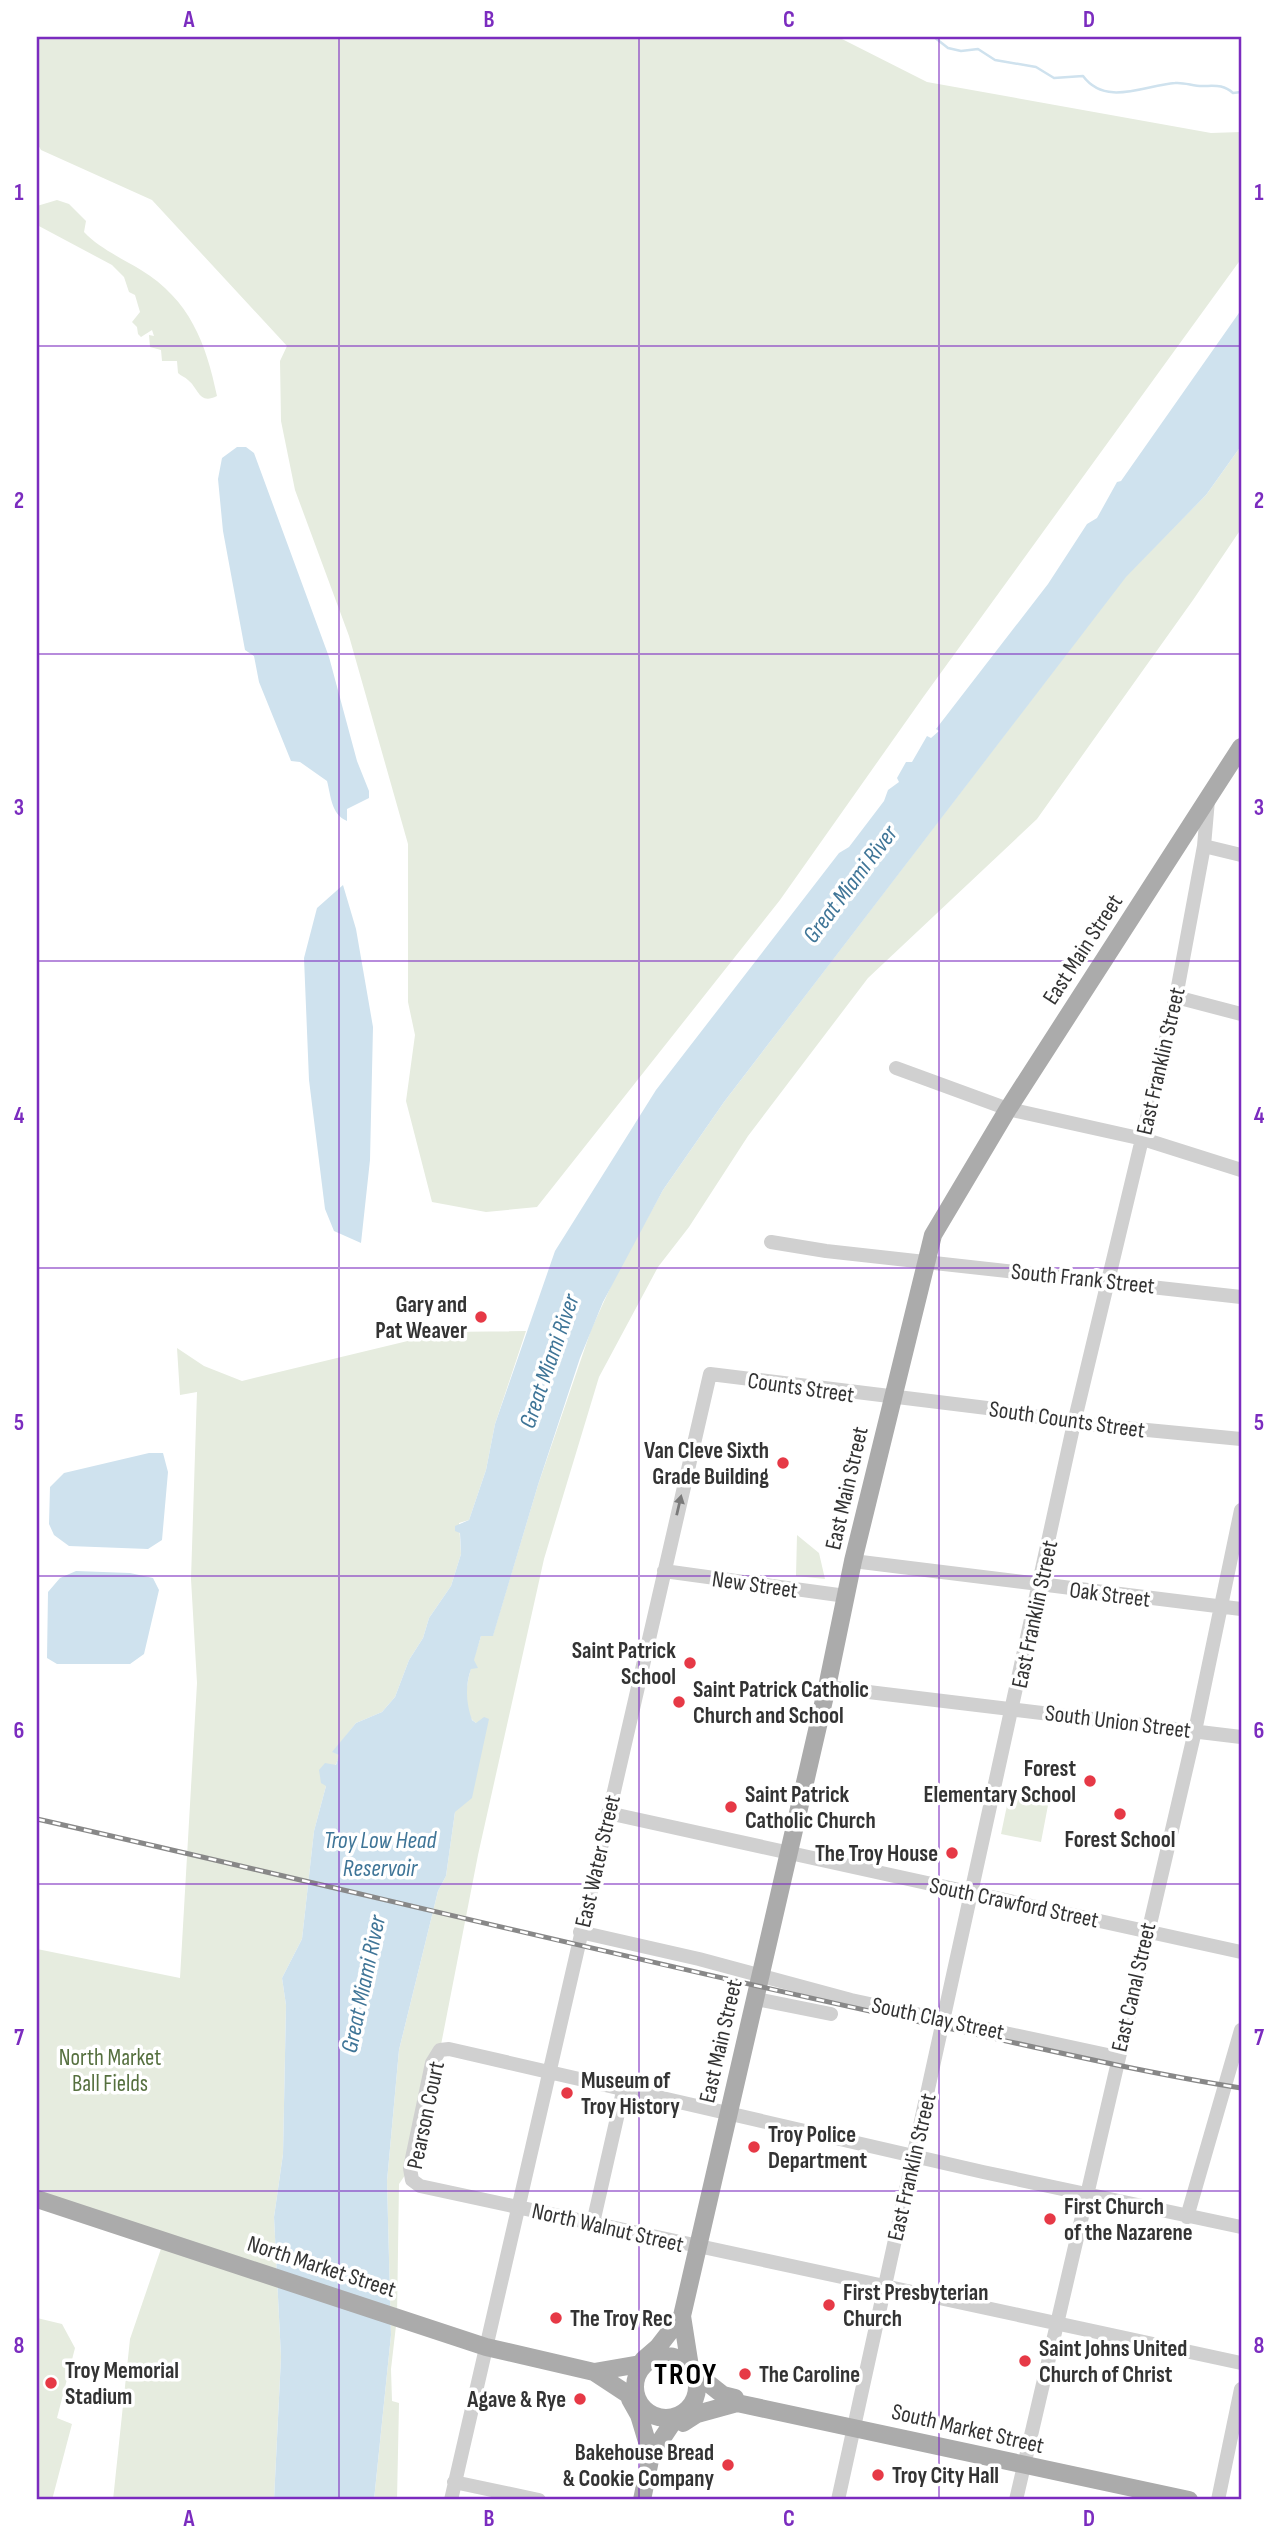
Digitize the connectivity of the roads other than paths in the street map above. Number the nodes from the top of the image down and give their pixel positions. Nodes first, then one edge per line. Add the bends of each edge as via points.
1 (1241, 747) edge
2 (1208, 800) junction
3 (1204, 846) junction
4 (1241, 855) edge
5 (1176, 997) junction
6 (1241, 1014) edge
7 (896, 1068) dead end
8 (1008, 1109) junction
9 (1143, 1139) junction
10 (1241, 1170) edge
11 (771, 1242) dead end
12 (925, 1260) junction
13 (1109, 1280) junction
14 (1241, 1297) edge
15 (710, 1374) joint
16 (892, 1399) junction
17 (1074, 1423) junction
18 (1241, 1440) edge
19 (1241, 1510) edge
20 (853, 1561) junction
21 (664, 1571) junction
22 (1039, 1586) junction
23 (846, 1596) junction
24 (1221, 1607) junction
25 (1241, 1609) edge
26 (827, 1687) junction
27 (1014, 1709) junction
28 (1195, 1731) junction
29 (1241, 1737) edge
30 (608, 1814) junction
31 (787, 1854) junction
32 (970, 1893) junction
33 (1147, 1930) junction
34 (580, 1932) junction
35 (1241, 1952) edge
36 (761, 1977) junction
37 (756, 1998) junction
38 (831, 2014) dead end
39 (944, 2020) junction
40 (1241, 2030) edge
41 (1117, 2057) junction
42 (550, 2072) junction
43 (624, 2087) junction
44 (729, 2111) junction
45 (912, 2156) junction
46 (412, 2180) joint
47 (1088, 2195) junction
48 (37, 2199) edge
49 (517, 2205) junction
50 (1187, 2217) junction
51 (593, 2223) junction
52 (1241, 2227) edge
53 (698, 2248) junction
54 (885, 2284) junction
55 (682, 2316) junction
56 (1056, 2324) junction
57 (486, 2347) junction
58 (648, 2358) junction
59 (1241, 2363) edge
60 (692, 2370) junction
61 (594, 2372) junction
62 (1241, 2389) edge
63 (636, 2403) junction
64 (737, 2403) junction
65 (705, 2411) junction
66 (679, 2415) junction
67 (855, 2427) junction
68 (655, 2448) junction
69 (1024, 2465) junction
70 (454, 2482) junction
71 (451, 2500) edge
72 (539, 2500) edge
73 (642, 2500) edge
74 (838, 2500) edge
75 (1017, 2500) edge
76 (1189, 2500) edge
77 (1217, 2500) edge

1 - 2 main road, East Main Street
2 - 3 street, East Franklin Street
2 - 8 main road, East Main Street
3 - 4 street
3 - 5 street, East Franklin Street
5 - 6 street
5 - 9 street, East Franklin Street
7 - 8 street
8 - 9 street
8 - 12 main road, East Main Street via 941,1216
9 - 10 street
9 - 13 street, East Franklin Street
11 - 12 street, South Frank Street
12 - 13 street, South Frank Street
12 - 16 main road, East Main Street
13 - 14 street, South Frank Street
13 - 17 street, East Franklin Street
15 - 16 street, Counts Street
21 -> 15 street, East Water Street
16 - 17 street, South Counts Street
16 - 20 main road, East Main Street
17 - 18 street, South Counts Street
17 - 22 street, East Franklin Street
19 - 24 street, East Canal Street
20 - 22 street, Oak Street
20 - 23 main road, East Main Street
21 - 23 street, New Street
21 - 30 street, East Water Street
22 - 24 street, Oak Street
22 - 27 street, East Franklin Street
23 - 26 main road, East Main Street
24 - 25 street, Oak Street
24 - 28 street, East Canal Street
26 - 27 street, South Union Street
26 - 31 main road, East Main Street
27 - 28 street, South Union Street
27 - 32 street, East Franklin Street
28 - 29 street, South Union Street
28 - 33 street, East Canal Street
30 - 31 street, South Crawford Street
30 - 34 street, East Water Street
31 - 32 street, South Crawford Street
31 - 36 main road, East Main Street
32 - 33 street, South Crawford Street
32 - 39 street, East Franklin Street
33 - 35 street, South Crawford Street
33 - 41 street, East Canal Street
34 - 36 street, South Clay Street
34 - 42 street, East Water Street
36 - 37 main road, East Main Street
36 - 39 street, South Clay Street
37 - 38 street
37 - 44 main road, East Main Street
39 - 41 street, South Clay Street
39 - 45 street, East Franklin Street
40 - 50 street
41 - 47 street, East Canal Street
42 - 43 street
42 - 46 street, Pearson Court via 440,2050 429,2077 410,2168
42 - 49 street, East Water Street
43 - 44 street
43 - 51 street
44 - 45 street
44 - 53 main road, East Main Street
45 - 47 street
45 - 54 street, East Franklin Street
46 - 49 street, North Walnut Street via 420,2186
47 - 50 street
47 - 56 street, East Canal Street
48 - 57 main road, North Market Street
49 - 51 street, North Walnut Street
49 - 57 street, East Water Street
50 - 52 street
51 - 53 street, North Walnut Street
53 - 54 street, North Walnut Street
53 - 55 main road, East Main Street
54 - 56 street, North Walnut Street
54 - 67 street, East Franklin Street
55 - 58 main road
55 - 60 main road
56 - 59 street, North Walnut Street
56 - 69 street, East Canal Street
57 - 61 main road, North Market Street
57 - 70 street, East Water Street
58 - 60 main road via 673,2357
58 - 61 main road
58 - 63 main road via 636,2381
60 - 64 main road
60 - 66 main road via 697,2393
61 - 63 main road
62 - 77 street
63 - 66 main road via 652,2415
63 - 68 main road
64 - 65 main road
64 - 67 main road, South Market Street
65 - 66 main road
65 - 68 main road
66 - 68 main road
67 - 69 main road, South Market Street
67 - 74 street, East Franklin Street
68 - 73 main road
69 - 75 street, East Canal Street
69 - 76 main road, South Market Street
70 - 71 street, East Water Street
70 - 72 street

